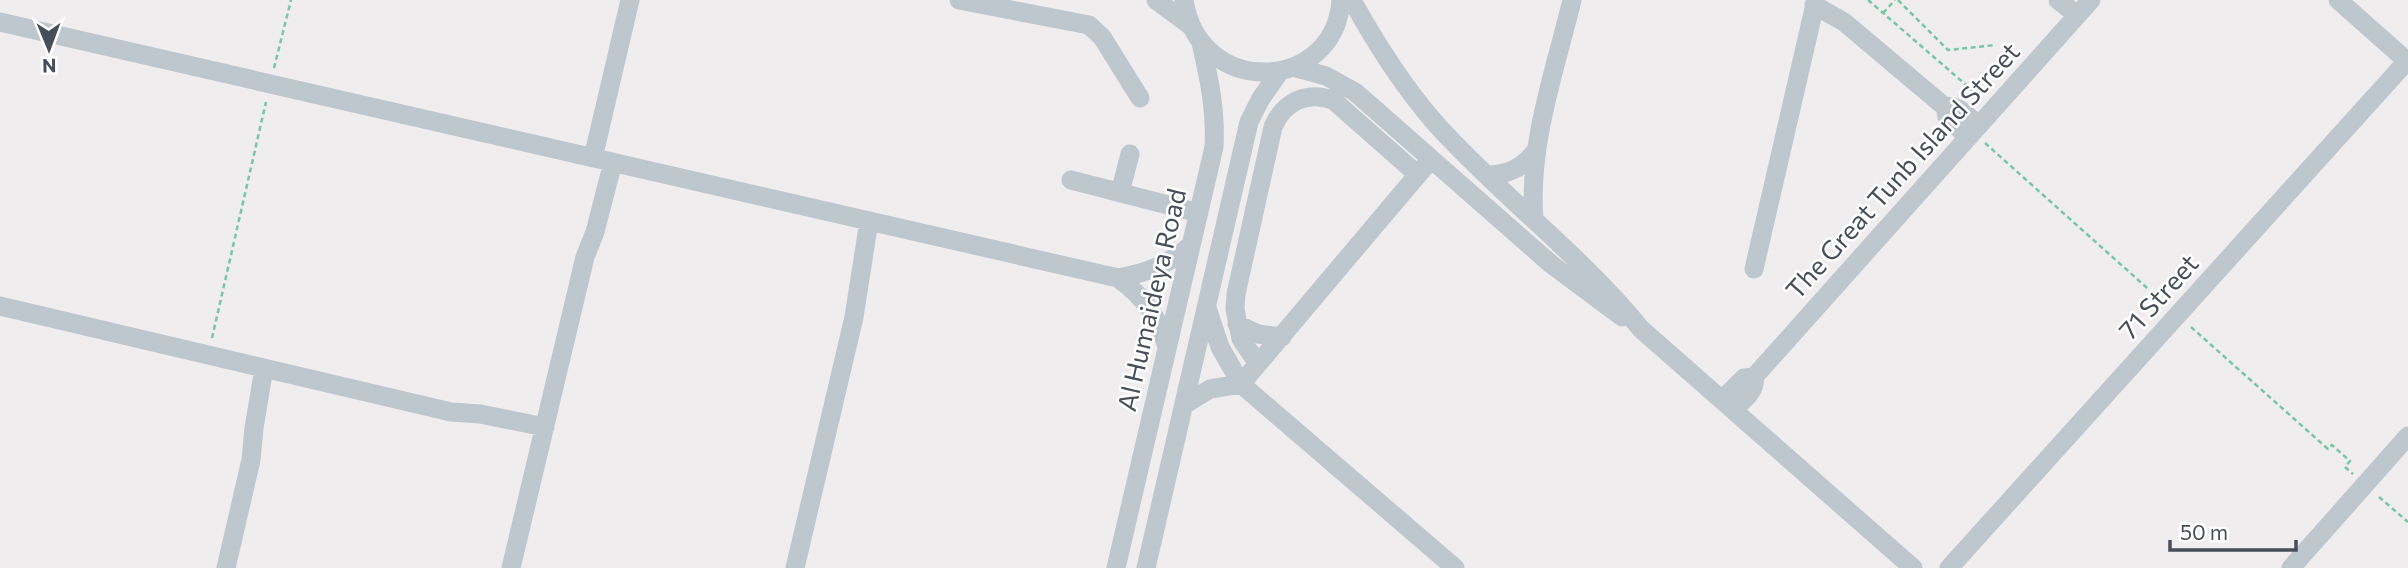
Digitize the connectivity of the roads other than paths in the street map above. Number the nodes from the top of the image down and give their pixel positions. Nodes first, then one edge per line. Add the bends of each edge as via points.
1 (630, 0) edge
2 (959, 0) edge
3 (1156, 0) edge
4 (1184, 0) edge
5 (1341, 0) edge
6 (1352, 0) edge
7 (1572, 0) edge
8 (2058, 0) edge
9 (2338, 0) edge
10 (1815, 3) edge
11 (1017, 5) edge
12 (2084, 5) edge
13 (0, 22) edge
14 (1196, 34) junction
15 (2407, 61) edge
16 (1286, 69) junction
17 (1140, 98) dead end
18 (1973, 132) junction
19 (1536, 150) junction
20 (1130, 154) dead end
21 (602, 160) junction
22 (1424, 167) junction
23 (1486, 175) junction
24 (1071, 180) dead end
25 (1121, 193) junction
26 (1231, 199) junction
27 (1199, 213) junction
28 (1534, 219) junction
29 (876, 223) junction
30 (1249, 234) junction
31 (1190, 246) junction
32 (1754, 269) dead end
33 (1118, 278) junction
34 (0, 306) edge
35 (1206, 307) junction
36 (1237, 324) junction
37 (1641, 329) junction
38 (1282, 337) junction
39 (1167, 347) junction
40 (1258, 364) junction
41 (272, 370) junction
42 (1241, 384) junction
43 (1184, 405) junction
44 (1727, 405) junction
45 (543, 433) junction
46 (2408, 436) edge
47 (226, 568) edge
48 (511, 568) edge
49 (795, 568) edge
50 (1116, 568) edge
51 (1146, 568) edge
52 (1455, 568) edge
53 (1913, 568) edge
54 (1950, 568) edge
55 (2291, 568) edge

1 - 21 street
2 - 11 street
3 - 14 street
4 - 14 street, Al Humaideya Road
5 - 16 street, Al Humaideya Road via 1338,18 1325,42
6 - 23 street via 1417,101
7 - 19 street
8 - 12 street
9 - 15 street
10 - 18 street via 1945,107 1955,107
10 - 32 street
11 - 17 street via 1097,30
12 - 18 street, The Great Tunb Island Street
13 - 21 street
14 - 16 street via 1219,60 1242,70
14 - 27 street, Al Humaideya Road via 1214,97 1216,122
15 - 54 street, 71 Street
16 - 22 street via 1326,76 1356,92
16 - 26 street, Al Humaideya Road via 1248,122
18 - 44 street, The Great Tunb Island Street via 1754,377 1744,378
19 - 23 street via 1509,172
19 - 28 street
20 - 25 street
21 - 29 street
21 - 45 street via 595,232
22 - 30 street via 1333,100 1315,96 1297,100 1282,110 1273,127
22 - 37 street via 1572,282
22 - 38 street
23 - 28 street
24 - 25 street
25 - 27 street
26 - 30 street
26 - 35 street, Al Humaideya Road
27 - 31 street, Al Humaideya Road
28 - 37 street
29 - 33 street
29 - 49 street
30 - 36 street via 1236,294
31 - 33 street via 1157,268
31 - 39 street, Al Humaideya Road
33 - 39 street via 1150,307
34 - 41 street
35 - 42 street via 1220,347
35 - 43 street, Al Humaideya Road
36 - 38 street via 1258,334
36 - 40 street
37 - 44 street
38 - 40 street
39 - 50 street, Al Humaideya Road
40 - 42 street
41 - 45 street via 451,412 480,414
41 - 47 street via 260,440 251,460
42 - 43 street via 1210,389
42 - 52 street
43 - 51 street, Al Humaideya Road
44 - 53 street
45 - 48 street
46 - 55 street

